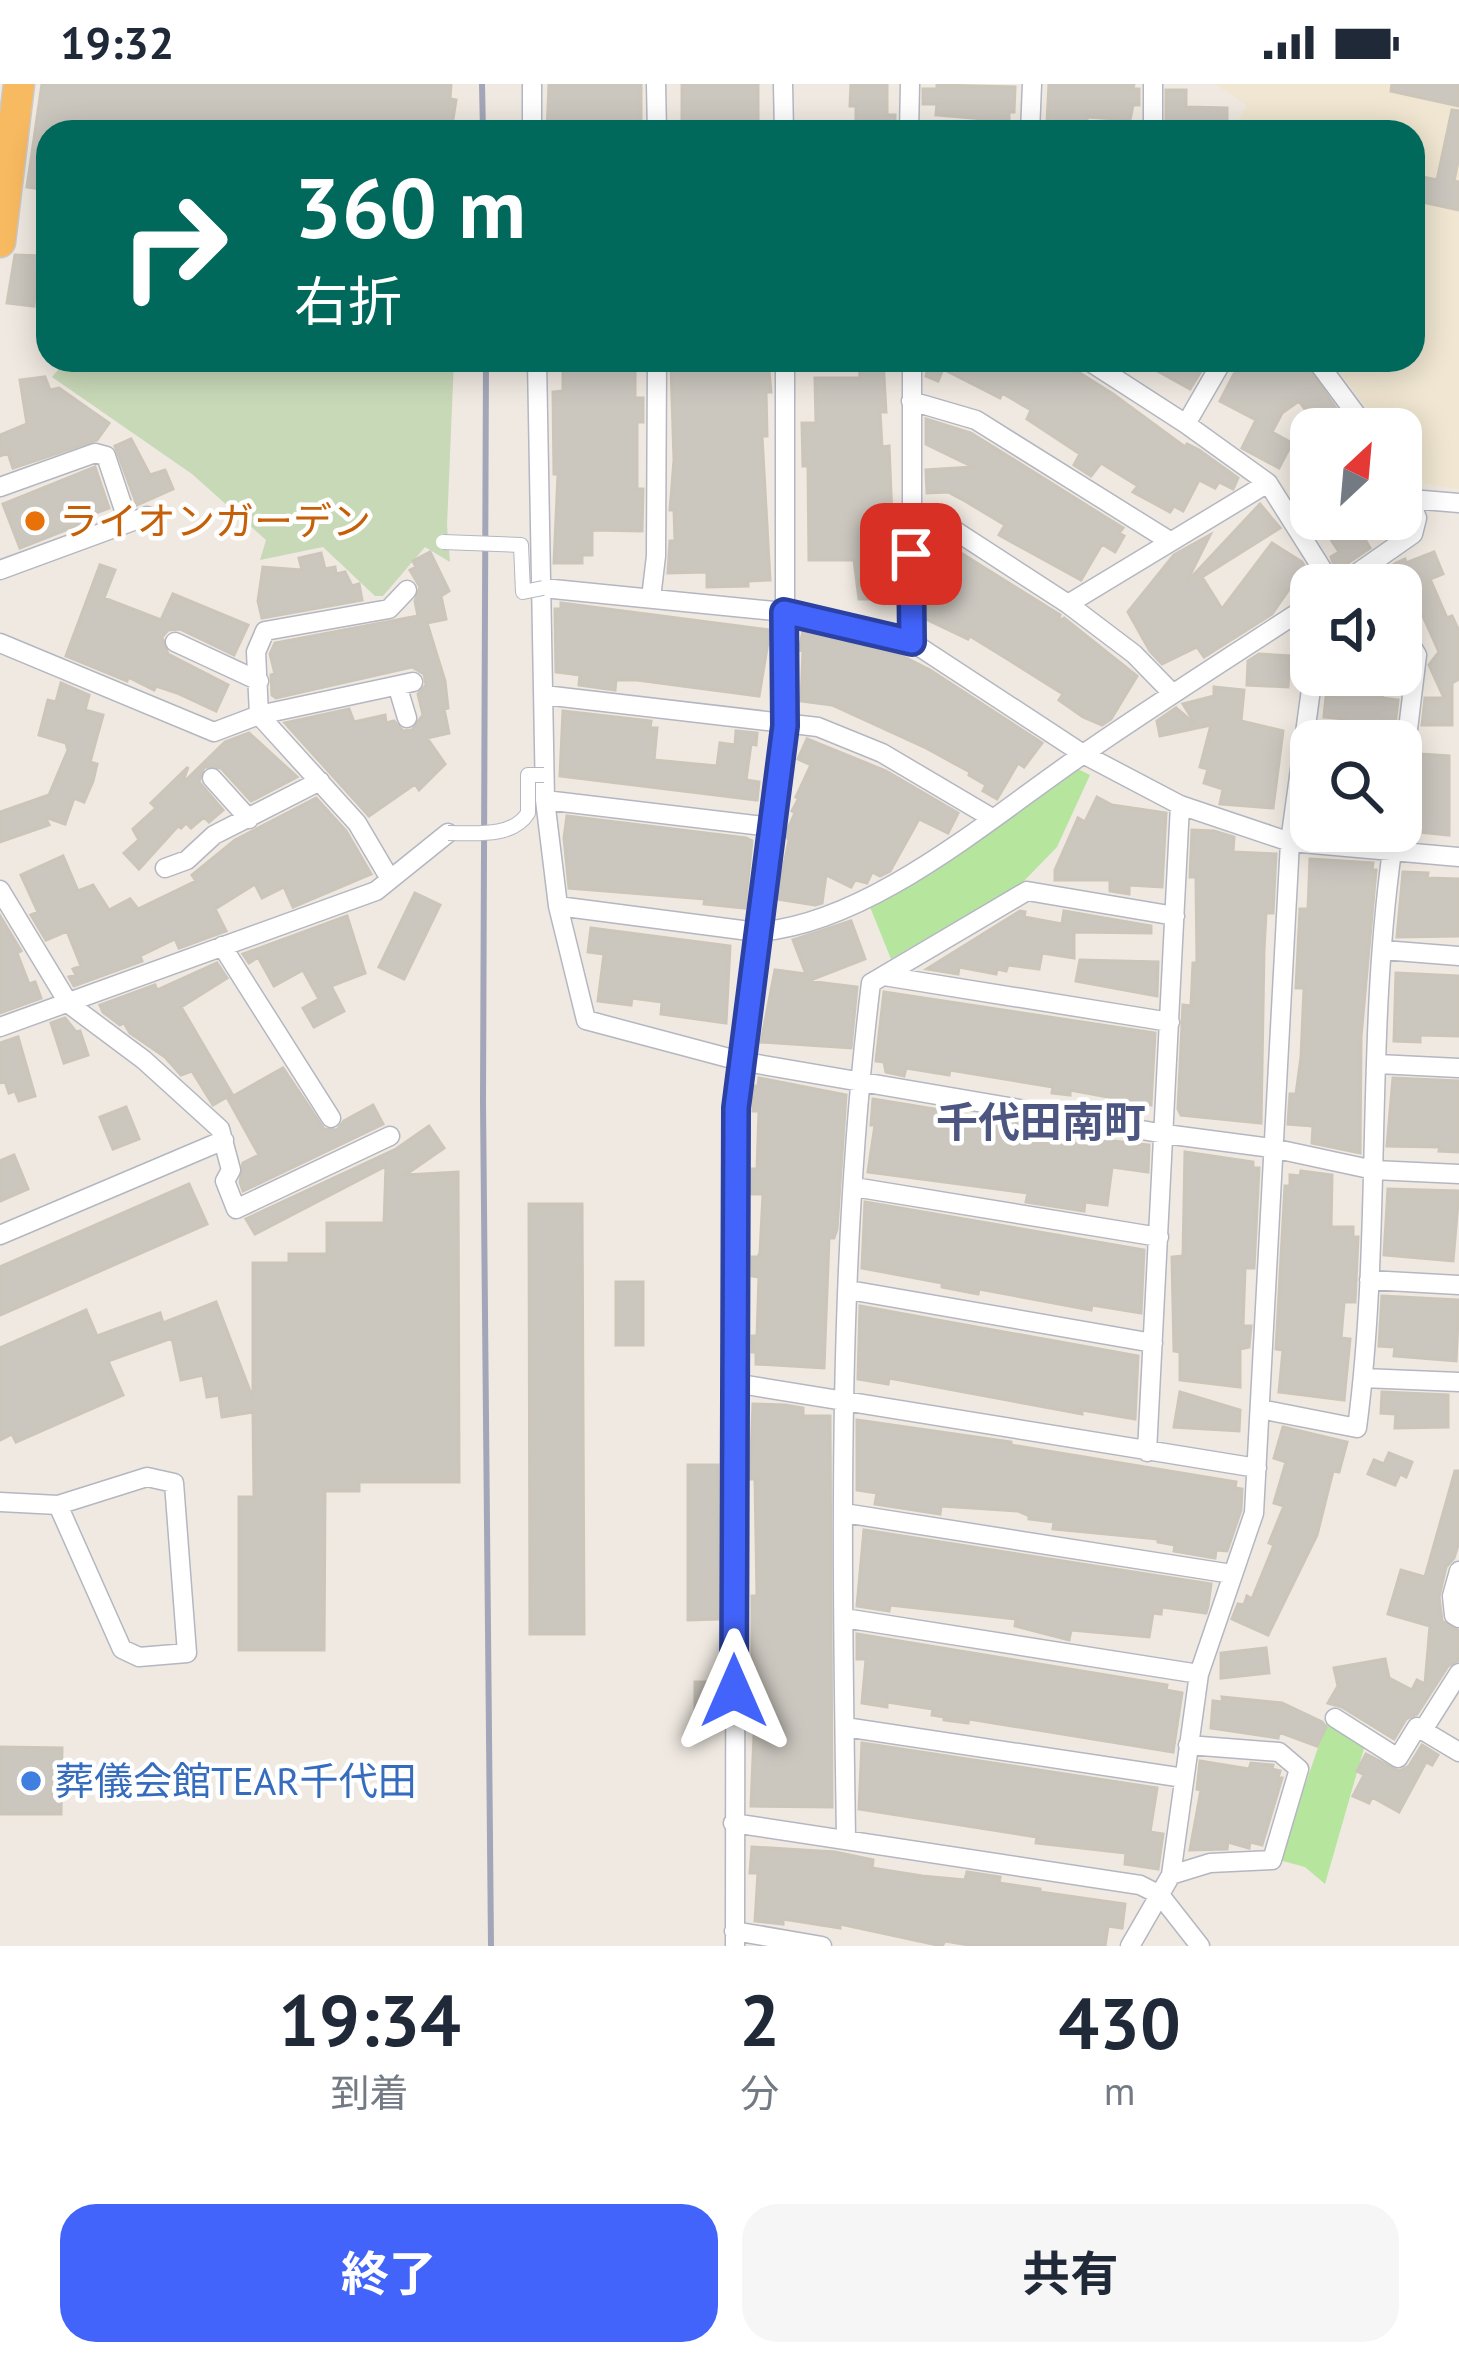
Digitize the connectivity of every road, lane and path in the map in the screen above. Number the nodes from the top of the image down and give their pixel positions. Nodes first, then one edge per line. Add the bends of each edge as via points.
1 (20, 84) edge
2 (532, 84) edge
3 (656, 84) edge
4 (783, 84) edge
5 (910, 84) edge
6 (1032, 84) edge
7 (1153, 84) edge
8 (532, 120) edge
9 (657, 120) edge
10 (784, 120) edge
11 (909, 120) edge
12 (1030, 120) edge
13 (1153, 120) edge
14 (0, 242) edge
15 (537, 372) edge
16 (657, 372) edge
17 (785, 372) edge
18 (912, 372) edge
19 (1106, 372) edge
20 (1216, 372) edge
21 (1325, 372) edge
22 (911, 401) junction
23 (1351, 408) edge
24 (1186, 424) junction
25 (1268, 483) junction
26 (0, 488) edge
27 (1422, 500) edge
28 (1459, 503) edge
29 (124, 509) dead end
30 (911, 510) junction
31 (146, 516) dead end
32 (1168, 540) junction
33 (1404, 540) edge
34 (443, 542) dead end
35 (1320, 564) edge
36 (1370, 564) edge
37 (0, 570) edge
38 (543, 588) junction
39 (407, 590) dead end
40 (652, 598) junction
41 (1068, 604) junction
42 (784, 612) junction
43 (1290, 618) edge
44 (175, 642) dead end
45 (912, 642) junction
46 (0, 643) edge
47 (259, 681) junction
48 (1173, 694) junction
49 (544, 695) junction
50 (259, 715) junction
51 (406, 718) dead end
52 (784, 721) junction
53 (1083, 754) junction
54 (544, 775) junction
55 (212, 778) dead end
56 (320, 782) junction
57 (545, 800) junction
58 (1180, 805) junction
59 (992, 818) junction
60 (249, 819) junction
61 (771, 827) junction
62 (448, 833) joint
63 (1290, 842) joint
64 (1374, 852) edge
65 (1391, 854) junction
66 (1459, 857) edge
67 (165, 868) dead end
68 (390, 879) junction
69 (0, 890) edge
70 (558, 906) junction
71 (1175, 916) junction
72 (757, 932) junction
73 (222, 946) junction
74 (1383, 950) junction
75 (1459, 956) edge
76 (884, 976) junction
77 (69, 1004) junction
78 (1170, 1022) junction
79 (0, 1028) edge
80 (740, 1061) junction
81 (1378, 1064) junction
82 (1459, 1068) edge
83 (859, 1082) junction
84 (331, 1118) dead end
85 (1165, 1134) junction
86 (390, 1136) dead end
87 (224, 1140) junction
88 (1272, 1148) junction
89 (1374, 1170) junction
90 (1459, 1174) edge
91 (854, 1187) junction
92 (0, 1235) edge
93 (1159, 1238) junction
94 (1369, 1280) junction
95 (1459, 1285) edge
96 (849, 1290) junction
97 (1153, 1343) junction
98 (1364, 1378) junction
99 (1459, 1382) edge
100 (734, 1383) junction
101 (844, 1402) junction
102 (1260, 1409) junction
103 (1147, 1452) junction
104 (1257, 1468) junction
105 (0, 1502) edge
106 (58, 1504) junction
107 (844, 1513) junction
108 (1459, 1571) edge
109 (1232, 1574) junction
110 (844, 1618) junction
111 (1459, 1618) edge
112 (1459, 1673) edge
113 (1199, 1674) junction
114 (1335, 1718) dead end
115 (844, 1727) junction
116 (1423, 1730) junction
117 (1188, 1745) junction
118 (1459, 1752) edge
119 (1184, 1778) junction
120 (734, 1823) junction
121 (846, 1839) junction
122 (1171, 1875) junction
123 (1160, 1895) junction
124 (734, 1939) edge
125 (822, 1946) edge
126 (1130, 1946) edge
127 (1200, 1946) edge

1 - 14 highway
2 - 8 street
3 - 9 street
4 - 10 street
5 - 11 street
6 - 12 street
7 - 13 street
15 - 38 street
16 - 40 street
17 - 42 street
18 - 22 street
19 - 24 street
20 - 24 street
21 - 23 street
22 - 30 street
22 - 32 street via 976,421
24 - 25 street
25 - 32 street
25 - 35 street
26 - 29 street via 95,453 106,456
27 - 28 street
30 - 41 street
30 - 45 street
31 - 37 street
32 - 41 street
33 - 36 street
34 - 38 street, bridge via 521,544 523,592
38 - 40 street
38 - 49 street
39 - 47 street via 389,610 265,632 256,652
40 - 42 street
41 - 48 street
42 - 45 street
42 - 52 street
43 - 48 street
44 - 47 street
45 - 53 street
46 - 50 street via 214,732
47 - 50 street
48 - 53 street
49 - 52 street
49 - 54 street
50 - 51 street via 405,685
50 - 56 street
52 - 59 street via 882,752
52 - 61 street
53 - 58 street
53 - 59 street
54 - 57 street
54 - 62 street, bridge via 529,775 528,813 515,827
55 - 60 street
56 - 60 street
56 - 68 street via 357,823
57 - 61 street
57 - 70 street
58 - 63 street
58 - 71 street
59 - 72 street via 865,898 786,930
60 - 67 street
61 - 72 street
62 - 68 street
63 - 88 street
64 - 65 street
65 - 66 street
65 - 74 street
68 - 73 street
69 - 77 street
70 - 72 street
70 - 80 street via 586,1020
71 - 76 street via 1027,891
71 - 78 street
72 - 80 street
73 - 77 street
73 - 84 street
74 - 75 street
74 - 81 street
76 - 78 street
76 - 83 street via 871,983
77 - 79 street
77 - 87 street via 144,1060
78 - 85 street
80 - 83 street
80 - 100 street
81 - 82 street
81 - 89 street
83 - 85 street
83 - 91 street
85 - 88 street
85 - 93 street
86 - 87 street via 236,1209 225,1181 231,1170
87 - 92 street
88 - 89 street
88 - 102 street
89 - 90 street
89 - 94 street
91 - 93 street
91 - 96 street
93 - 97 street
94 - 95 street
94 - 98 street
96 - 97 street
96 - 101 street
97 - 103 street
98 - 99 street
98 - 102 street via 1357,1429
100 - 101 street
100 - 120 street
101 - 103 street
101 - 107 street
102 - 104 street
103 - 104 street
104 - 109 street via 1254,1513
105 - 106 street
106 - 106 street via 146,1477 174,1483 187,1653 139,1657 122,1649
107 - 109 street
107 - 110 street
108 - 111 street via 1452,1595
109 - 113 street
110 - 113 street
110 - 115 street
112 - 116 street
113 - 117 street
114 - 116 street via 1398,1758 1417,1727
115 - 119 street
115 - 121 street
116 - 118 street
117 - 119 street
117 - 122 street via 1279,1752 1299,1769 1273,1860 1210,1862
119 - 122 street
120 - 121 street
120 - 124 street
121 - 123 street via 1140,1885
122 - 123 street
123 - 126 street
123 - 127 street
124 - 125 street

